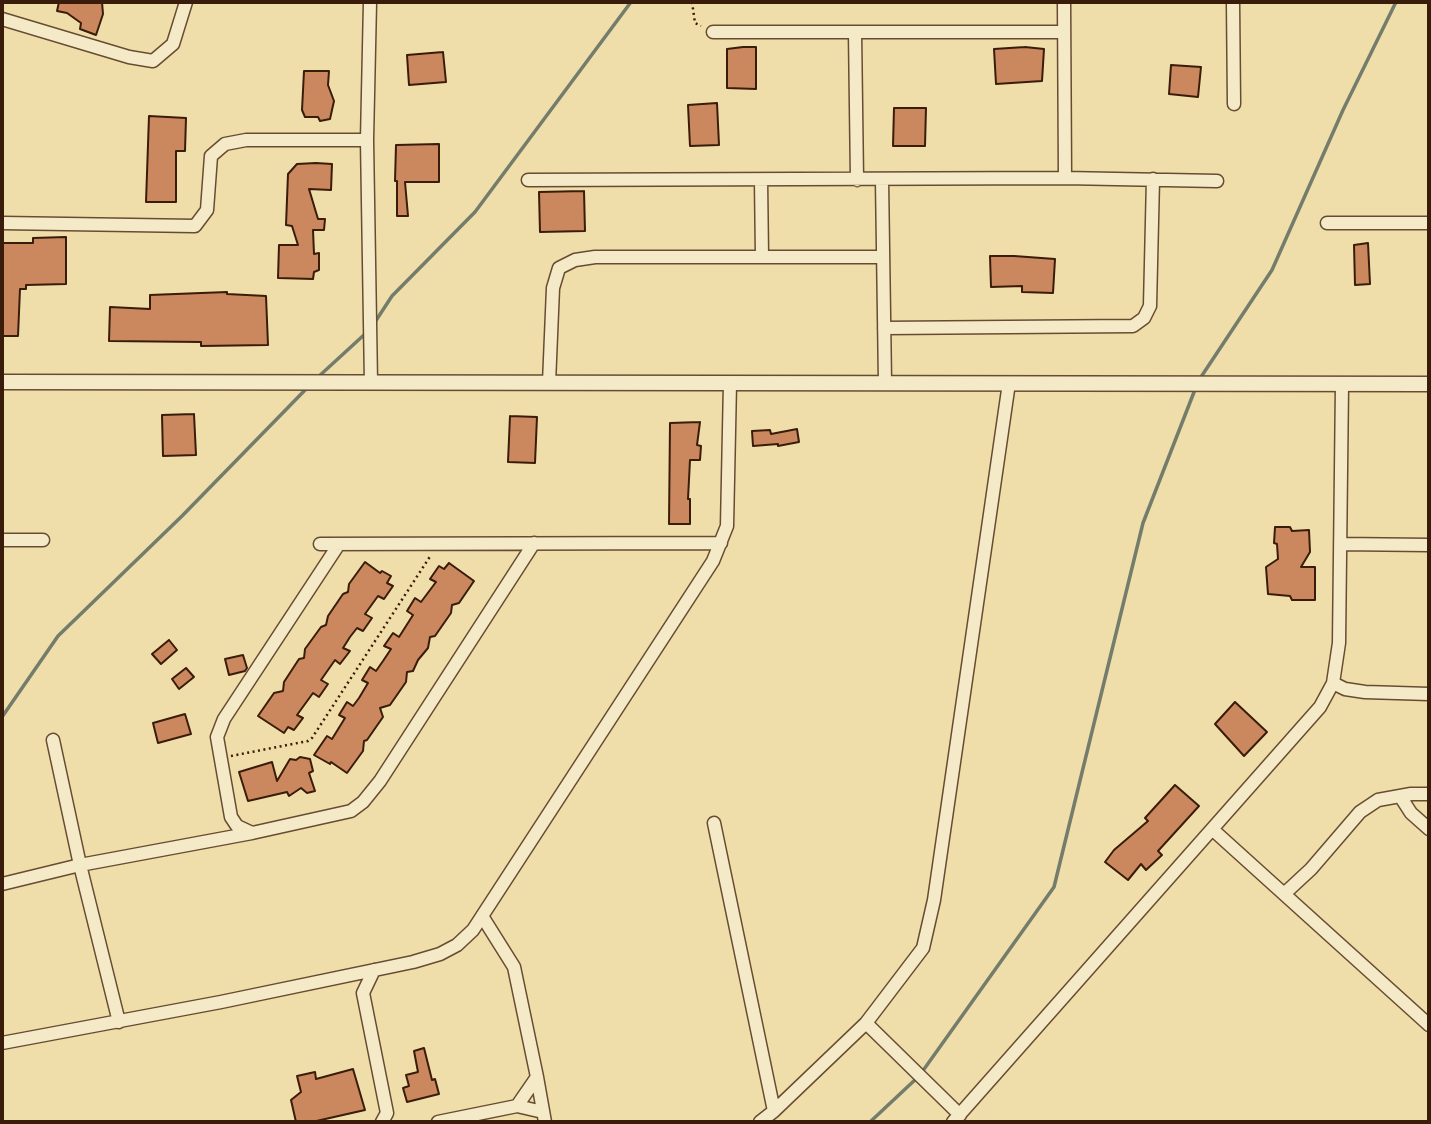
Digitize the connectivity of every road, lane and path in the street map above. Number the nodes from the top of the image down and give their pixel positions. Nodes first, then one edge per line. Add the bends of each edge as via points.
1 (186, 2) edge
2 (370, 2) edge
3 (692, 2) edge
4 (1064, 2) edge
5 (1233, 2) edge
6 (2, 19) edge
7 (855, 32) junction
8 (1065, 32) junction
9 (713, 33) joint
10 (1234, 104) dead end
11 (367, 140) junction
12 (1065, 177) junction
13 (1153, 179) junction
14 (528, 180) dead end
15 (761, 180) junction
16 (857, 180) junction
17 (882, 180) junction
18 (1217, 181) dead end
19 (2, 223) edge
20 (1327, 223) dead end
21 (1429, 223) edge
22 (762, 257) junction
23 (883, 257) junction
24 (884, 328) junction
25 (2, 382) edge
26 (371, 383) junction
27 (549, 383) junction
28 (730, 383) junction
29 (885, 383) junction
30 (1009, 383) junction
31 (1342, 384) junction
32 (1429, 384) edge
33 (2, 540) edge
34 (43, 540) dead end
35 (534, 543) junction
36 (721, 543) junction
37 (320, 544) dead end
38 (340, 544) junction
39 (439, 544) junction
40 (1340, 544) junction
41 (1429, 545) edge
42 (1333, 683) junction
43 (1429, 694) edge
44 (53, 740) dead end
45 (221, 758) junction
46 (1429, 794) edge
47 (1400, 796) junction
48 (714, 823) dead end
49 (1212, 829) junction
50 (1429, 829) edge
51 (252, 833) junction
52 (80, 865) junction
53 (2, 884) edge
54 (1284, 894) junction
55 (482, 916) junction
56 (374, 970) junction
57 (119, 1021) junction
58 (866, 1023) junction
59 (1429, 1025) edge
60 (2, 1043) edge
61 (537, 1077) junction
62 (517, 1106) junction
63 (774, 1111) junction
64 (544, 1117) edge
65 (388, 1119) edge
66 (957, 1119) edge
67 (438, 1122) edge
68 (760, 1122) edge

1 - 6 street via 173,44 153,61
2 - 11 street
3 - 9 path via 695,23
4 - 8 street
5 - 10 street
7 - 8 street
7 - 9 street
7 - 16 street
8 - 12 street
11 - 19 street via 225,144 211,156 207,210 195,226
11 - 26 street
12 - 13 street
12 - 17 street
13 - 18 street
13 - 24 street via 1150,306 1133,326
14 - 15 street
15 - 16 street
15 - 22 street
16 - 17 street
17 - 23 street
20 - 21 street
22 - 23 street
22 - 27 street via 595,257 559,268 553,288
23 - 24 street
24 - 29 street
25 - 26 street
26 - 27 street
27 - 28 street
28 - 29 street
28 - 36 street via 727,526
29 - 30 street
30 - 31 street
30 - 58 street via 934,900 923,948
31 - 32 street
31 - 40 street
33 - 34 street
35 - 36 street
35 - 39 street
35 - 51 street via 363,802 351,811
36 - 55 street
37 - 38 street
38 - 39 street
38 - 45 street via 224,719 217,737
39 - 45 path via 312,738
40 - 41 street
40 - 42 street via 1339,643
42 - 43 street via 1365,692
42 - 49 street via 1320,707
44 - 52 street
45 - 51 street via 231,817 237,826
46 - 47 street
47 - 50 street
47 - 54 street via 1378,800 1360,812
48 - 63 street
49 - 54 street
49 - 66 street
51 - 52 street
52 - 53 street
52 - 57 street
54 - 59 street
55 - 56 street via 473,930 440,954
55 - 61 street via 514,967
56 - 57 street
56 - 65 street via 363,993
57 - 60 street
58 - 63 street
58 - 66 street
61 - 62 street
61 - 64 street
62 - 64 street
62 - 67 street
63 - 68 street

